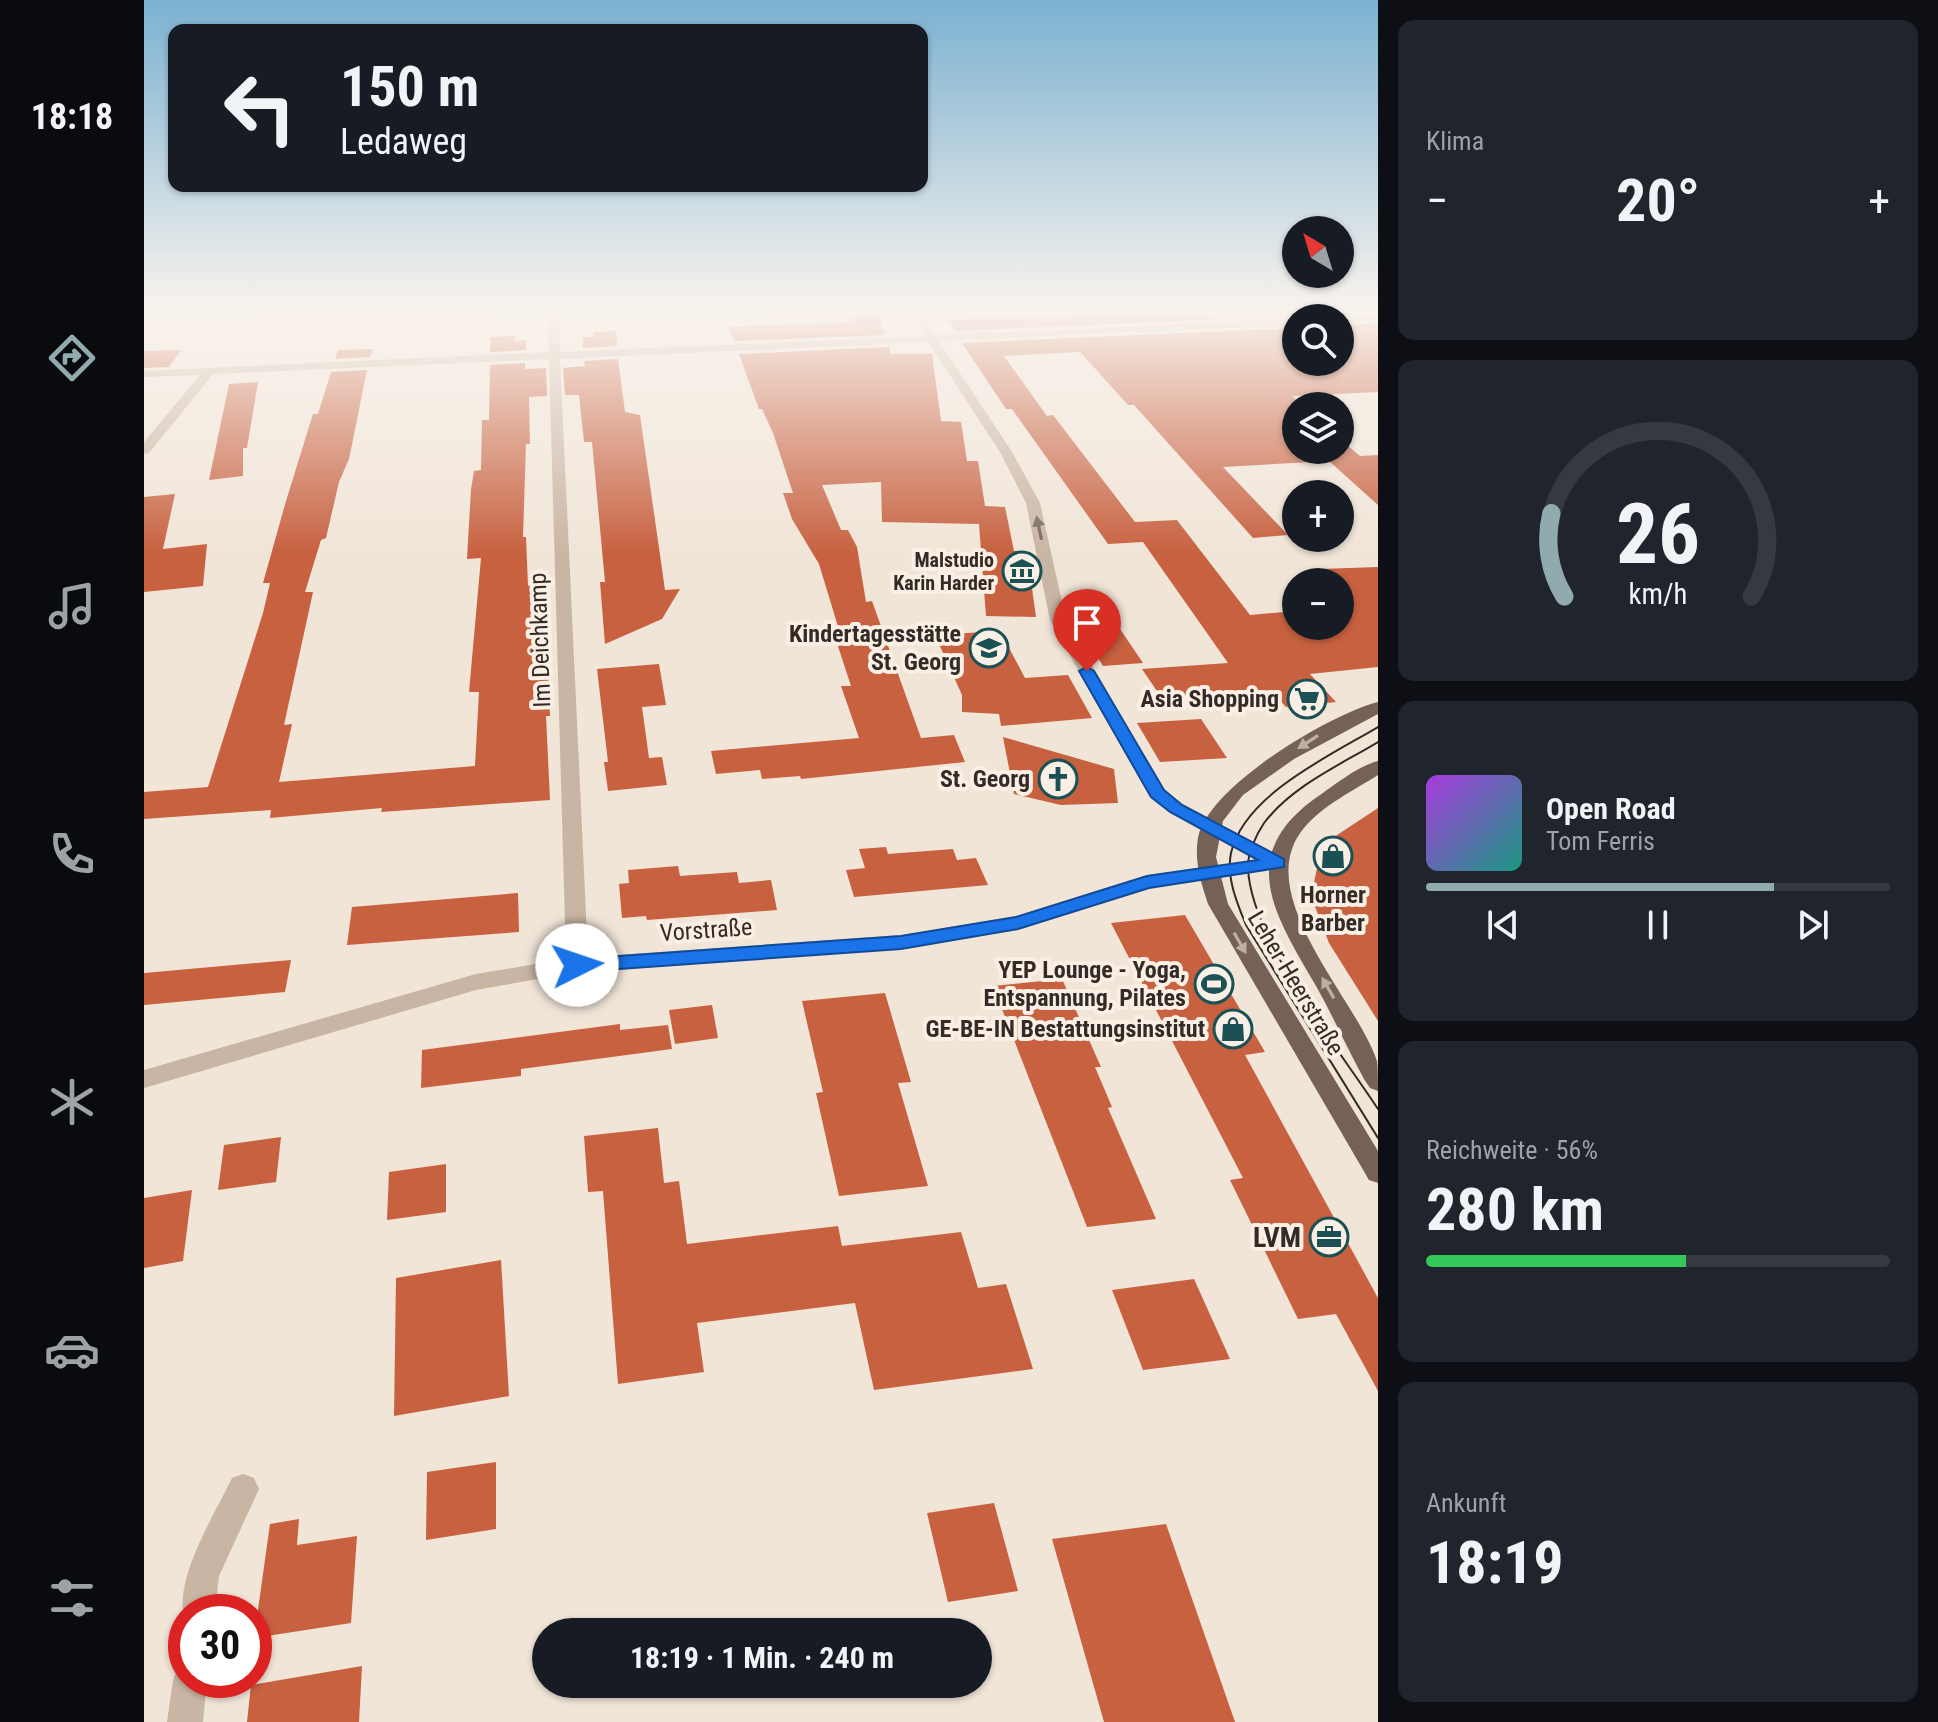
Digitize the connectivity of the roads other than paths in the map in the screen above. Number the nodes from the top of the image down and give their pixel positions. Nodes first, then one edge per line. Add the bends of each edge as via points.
1 (191, 393) edge
2 (554, 393) edge
3 (967, 393) edge
4 (144, 450) edge
5 (1378, 707) edge
6 (1378, 767) edge
7 (1211, 827) junction
8 (1278, 863) junction
9 (1206, 873) junction
10 (577, 965) junction
11 (144, 1079) edge
12 (1378, 1082) edge
13 (1378, 1173) edge
14 (243, 1489) dead end
15 (200, 1594) edge
16 (188, 1698) edge
17 (185, 1722) edge

1 - 4 street
2 - 10 street, Im Deichkamp
7 -> 3 street via 1157,793 1094,684 1058,620 1033,503
5 -> 7 main road, Leher Heerstraße via 1324,732 1239,787 1225,799
6 - 8 main road via 1295,826
7 - 8 street
7 - 9 main road, Leher Heerstraße
8 - 9 street, Vorstraße
12 -> 8 main road, Leher Heerstraße via 1288,920 1277,881
9 - 10 street, Vorstraße via 1147,882 1018,923 901,942
9 -> 13 main road, Leher Heerstraße via 1225,917
10 - 11 street, Vorstraße via 476,982
14 - 15 street via 203,1575
16 - 17 street

